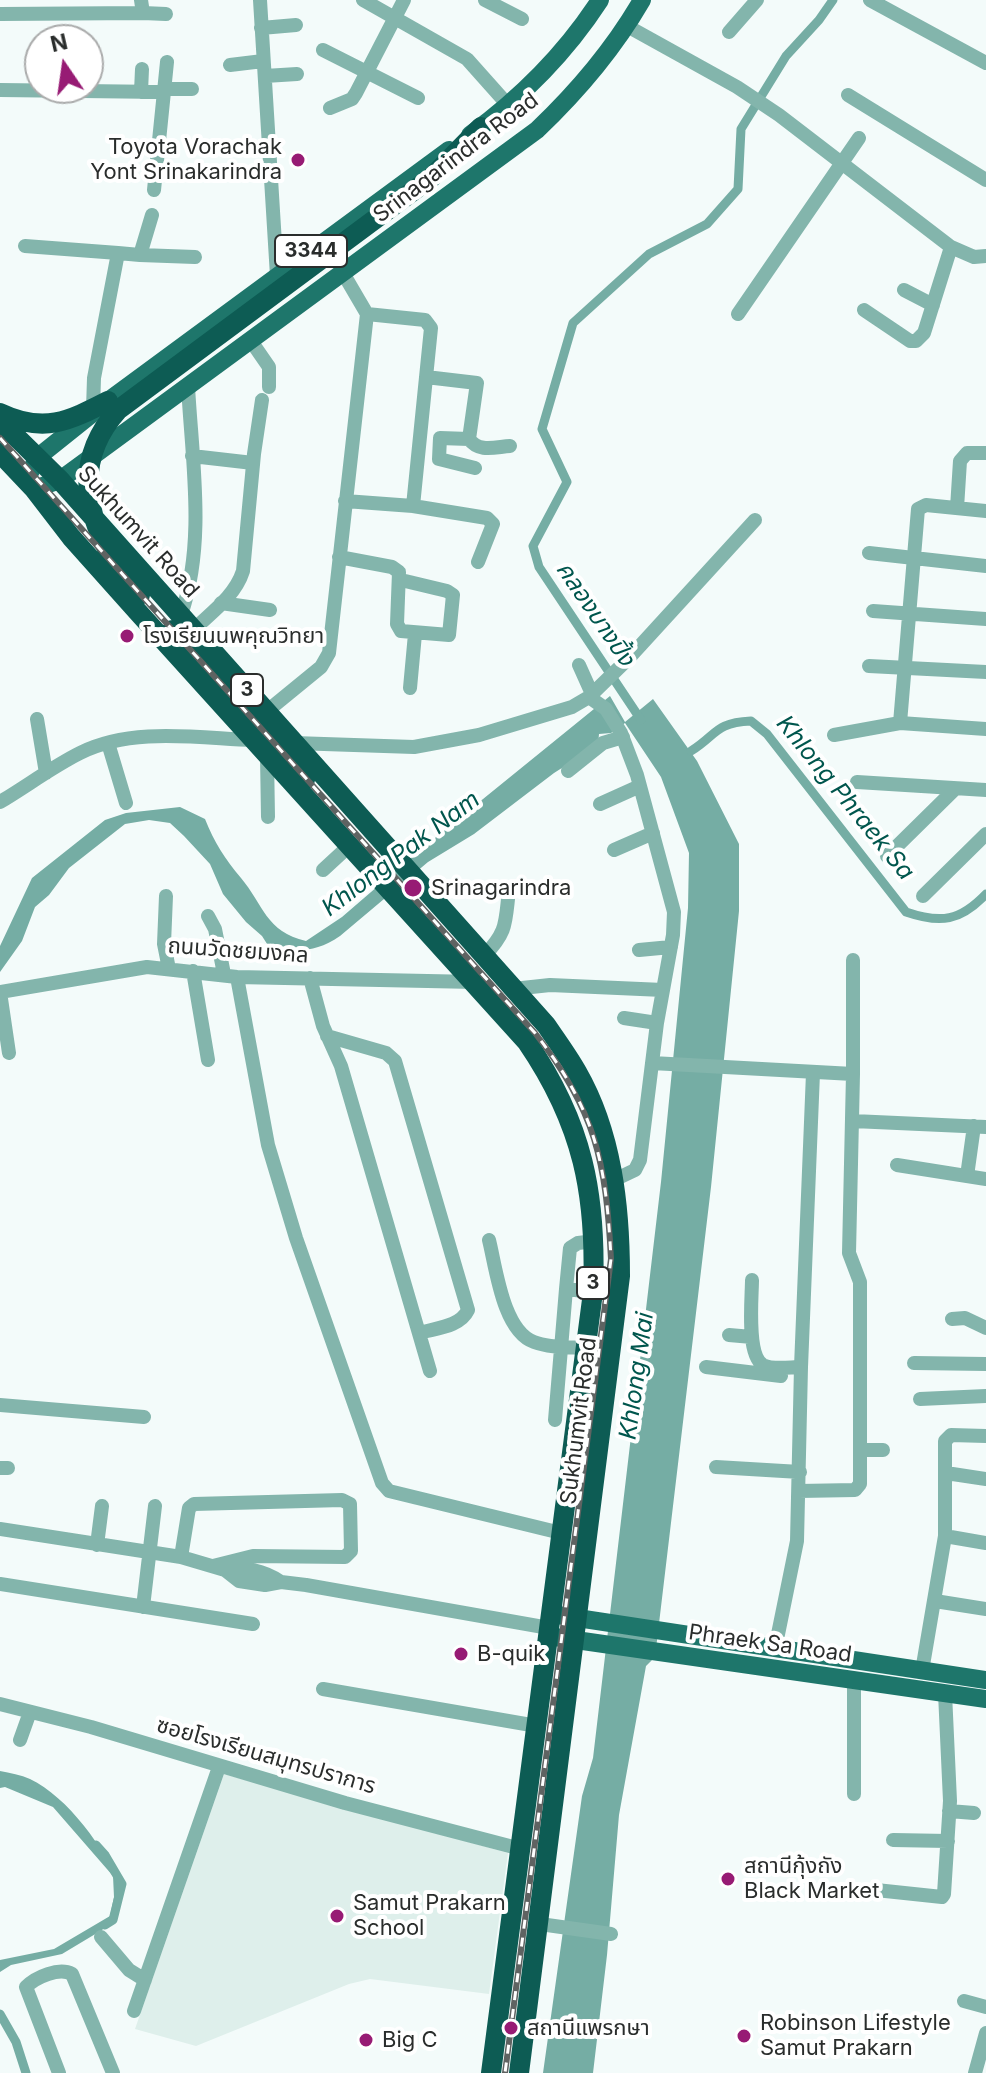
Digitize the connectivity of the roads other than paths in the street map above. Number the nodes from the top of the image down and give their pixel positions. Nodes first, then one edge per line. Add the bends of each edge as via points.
1 (260, 0) edge
2 (363, 0) edge
3 (404, 0) edge
4 (485, 0) edge
5 (600, 0) edge
6 (642, 0) edge
7 (757, 0) edge
8 (870, 0) edge
9 (90, 7) edge
10 (142, 7) edge
11 (0, 14) edge
12 (166, 14) dead end
13 (394, 19) junction
14 (522, 19) dead end
15 (296, 25) dead end
16 (627, 26) junction
17 (261, 28) junction
18 (729, 32) dead end
19 (323, 50) dead end
20 (167, 62) dead end
21 (986, 63) edge
22 (230, 65) dead end
23 (142, 69) dead end
24 (264, 69) junction
25 (365, 72) junction
26 (297, 74) dead end
27 (192, 89) dead end
28 (0, 90) edge
29 (164, 90) junction
30 (141, 92) junction
31 (848, 95) dead end
32 (418, 98) dead end
33 (508, 105) junction
34 (330, 108) dead end
35 (481, 127) junction
36 (859, 138) dead end
37 (842, 163) junction
38 (986, 180) edge
39 (154, 190) dead end
40 (152, 215) dead end
41 (25, 246) dead end
42 (951, 247) junction
43 (118, 253) junction
44 (140, 255) junction
45 (986, 256) edge
46 (195, 257) dead end
47 (343, 273) junction
48 (277, 276) junction
49 (904, 290) dead end
50 (933, 305) junction
51 (864, 310) dead end
52 (367, 314) junction
53 (738, 314) dead end
54 (251, 341) junction
55 (142, 376) junction
56 (426, 377) junction
57 (188, 386) junction
58 (101, 405) junction
59 (158, 407) junction
60 (0, 413) edge
61 (0, 421) edge
62 (469, 439) junction
63 (111, 443) junction
64 (510, 446) dead end
65 (0, 453) edge
66 (986, 453) edge
67 (192, 456) junction
68 (38, 457) junction
69 (253, 463) junction
70 (475, 468) dead end
71 (60, 480) junction
72 (30, 484) junction
73 (345, 501) junction
74 (413, 506) junction
75 (957, 508) junction
76 (986, 511) edge
77 (93, 518) junction
78 (755, 520) dead end
79 (71, 537) junction
80 (113, 540) junction
81 (869, 553) dead end
82 (339, 557) junction
83 (912, 560) junction
84 (478, 562) dead end
85 (986, 566) edge
86 (401, 580) junction
87 (221, 603) junction
88 (270, 610) dead end
89 (873, 611) dead end
90 (909, 613) junction
91 (986, 619) edge
92 (187, 622) junction
93 (415, 634) junction
94 (579, 665) dead end
95 (869, 666) dead end
96 (904, 666) junction
97 (986, 672) edge
98 (410, 688) dead end
99 (593, 695) junction
100 (266, 712) junction
101 (37, 719) dead end
102 (900, 723) junction
103 (986, 729) edge
104 (622, 735) junction
105 (834, 735) dead end
106 (253, 740) junction
107 (108, 743) junction
108 (280, 749) junction
109 (568, 771) dead end
110 (46, 773) junction
111 (857, 782) dead end
112 (640, 786) junction
113 (955, 789) junction
114 (986, 790) edge
115 (1, 797) edge
116 (126, 803) dead end
117 (600, 804) dead end
118 (268, 817) dead end
119 (653, 833) junction
120 (986, 834) edge
121 (348, 845) junction
122 (614, 850) dead end
123 (887, 856) dead end
124 (323, 870) dead end
125 (509, 890) dead end
126 (166, 896) dead end
127 (923, 896) dead end
128 (208, 916) dead end
129 (671, 947) junction
130 (639, 950) dead end
131 (484, 956) junction
132 (853, 960) dead end
133 (169, 969) junction
134 (193, 971) junction
135 (231, 975) junction
136 (310, 978) junction
137 (475, 982) junction
138 (513, 989) junction
139 (663, 990) junction
140 (0, 992) edge
141 (624, 1018) dead end
142 (657, 1023) junction
143 (327, 1036) junction
144 (9, 1053) dead end
145 (208, 1060) dead end
146 (659, 1064) junction
147 (813, 1073) junction
148 (853, 1074) junction
149 (853, 1121) junction
150 (980, 1126) edge
151 (897, 1165) dead end
152 (967, 1176) junction
153 (986, 1179) edge
154 (614, 1180) junction
155 (489, 1240) dead end
156 (595, 1241) junction
157 (752, 1280) dead end
158 (566, 1289) junction
159 (593, 1292) junction
160 (952, 1319) dead end
161 (986, 1328) edge
162 (419, 1333) junction
163 (729, 1335) dead end
164 (752, 1337) junction
165 (561, 1347) junction
166 (585, 1348) junction
167 (914, 1363) dead end
168 (986, 1364) edge
169 (706, 1367) dead end
170 (430, 1371) dead end
171 (800, 1371) junction
172 (986, 1396) edge
173 (920, 1399) dead end
174 (0, 1405) edge
175 (144, 1417) dead end
176 (555, 1420) dead end
177 (986, 1436) edge
178 (861, 1450) junction
179 (883, 1450) dead end
180 (716, 1467) dead end
181 (800, 1472) junction
182 (946, 1473) junction
183 (986, 1479) edge
184 (799, 1491) junction
185 (102, 1506) dead end
186 (155, 1506) dead end
187 (0, 1529) edge
188 (561, 1533) junction
189 (945, 1536) junction
190 (986, 1543) edge
191 (97, 1545) junction
192 (149, 1551) junction
193 (181, 1557) junction
194 (219, 1568) junction
195 (0, 1584) edge
196 (935, 1601) junction
197 (143, 1607) junction
198 (986, 1609) edge
199 (253, 1624) dead end
200 (549, 1626) junction
201 (577, 1629) junction
202 (775, 1649) junction
203 (922, 1671) junction
204 (854, 1680) junction
205 (986, 1680) edge
206 (323, 1689) dead end
207 (945, 1693) junction
208 (986, 1699) edge
209 (0, 1704) edge
210 (30, 1712) junction
211 (537, 1726) junction
212 (564, 1729) junction
213 (20, 1740) dead end
214 (219, 1767) junction
215 (854, 1794) dead end
216 (949, 1811) junction
217 (974, 1813) dead end
218 (893, 1840) dead end
219 (948, 1841) junction
220 (521, 1849) junction
221 (876, 1890) dead end
222 (548, 1925) junction
223 (611, 1934) dead end
224 (101, 1937) dead end
225 (145, 1980) junction
226 (964, 2001) dead end
227 (986, 2007) edge
228 (134, 2011) dead end
229 (986, 2033) edge
230 (59, 2073) edge
231 (113, 2073) edge
232 (491, 2073) edge
233 (519, 2073) edge
234 (975, 2073) edge

1 - 17 street
2 - 13 street
3 - 13 street
4 - 14 street
5 - 33 main road, Srinagarindra Road / 3344 via 556,60
6 - 16 main road, Srinagarindra Road / 3344
7 - 18 street
8 - 21 street
9 - 10 street
9 - 11 street
10 - 12 street
13 - 25 street
13 - 33 street via 467,59
15 - 17 street
16 - 37 street via 737,87
16 - 47 main road, Srinagarindra Road / 3344 via 593,73 537,130
17 - 24 street
19 - 25 street
20 - 29 street
22 - 24 street
23 - 30 street
24 - 26 street
24 - 48 street
25 - 32 street
25 - 34 street via 352,99
27 - 29 street
28 - 30 street
29 - 30 street
29 - 39 street
31 - 38 street
33 - 35 main road, Srinagarindra Road / 3344
35 - 48 main road, Srinagarindra Road / 3344
35 - 108 highway via 432,177 118,410 100,435 88,474 89,502 107,551
36 - 37 street
37 - 42 street
37 - 53 street
40 - 44 street
41 - 43 street
42 - 45 street
42 - 50 street
43 - 44 street
43 - 58 street via 94,378
44 - 46 street
47 - 52 street
47 - 54 main road, Srinagarindra Road / 3344
48 - 55 main road, Srinagarindra Road / 3344
49 - 50 street
50 - 51 street via 916,341
52 - 56 street via 427,321 431,328
52 - 73 street
54 - 57 main road, Srinagarindra Road / 3344
54 - 69 street via 270,369
55 - 58 main road, Srinagarindra Road / 3344
55 - 59 main road via 139,399
56 - 62 street via 477,383
56 - 74 street
57 - 59 main road, Srinagarindra Road / 3344
57 - 67 street
58 - 60 highway via 44,425
58 - 68 main road, Srinagarindra Road / 3344
59 - 63 main road, Srinagarindra Road / 3344
61 - 68 highway, Sukhumvit Road / 3
62 - 64 street via 482,448
62 - 70 street via 440,438 439,459
63 - 71 main road, Srinagarindra Road / 3344
63 - 80 highway via 97,485
65 - 72 highway, Sukhumvit Road / 3
66 - 75 street via 967,453 960,461
67 - 69 street
67 - 92 street via 194,556
68 - 71 highway, Sukhumvit Road / 3
68 - 72 main road, Srinagarindra Road / 3344
69 - 87 street via 243,571 239,584
71 - 72 main road, Srinagarindra Road / 3344
71 - 77 highway, Sukhumvit Road / 3
72 - 79 highway, Sukhumvit Road / 3
73 - 74 street
73 - 82 street
74 - 84 street via 491,521
75 - 76 street
75 - 83 street via 918,509
77 - 79 highway via 77,521
77 - 80 highway, Sukhumvit Road / 3
78 - 99 street
79 - 106 highway, Sukhumvit Road / 3
80 - 92 highway, Sukhumvit Road / 3
81 - 83 street
82 - 86 street via 392,567
82 - 100 street via 326,660
83 - 85 street
83 - 90 street
86 - 93 street via 398,628
86 - 93 street via 453,595 449,635
87 - 88 street
87 - 92 street
89 - 90 street
90 - 91 street
90 - 96 street
92 - 100 highway, Sukhumvit Road / 3
93 - 98 street
94 - 99 street
95 - 96 street
96 - 97 street
96 - 102 street
99 - 104 street
99 - 108 street via 559,713 440,743
100 - 108 highway, Sukhumvit Road / 3
101 - 110 street
102 - 103 street
102 - 105 street
104 - 109 street
104 - 112 street
106 - 107 street via 156,737
106 - 108 highway, Sukhumvit Road / 3
107 - 110 street
107 - 116 street
108 - 118 street
108 - 121 highway, Sukhumvit Road / 3
108 - 131 highway, Sukhumvit Road / 3 via 381,840
110 - 115 street
111 - 113 street
112 - 117 street
112 - 119 street
113 - 114 street
113 - 123 street
119 - 122 street
119 - 129 street via 674,912
120 - 127 street
121 - 124 street
121 - 137 highway, Sukhumvit Road / 3
125 - 131 street via 505,929
126 - 133 street
128 - 135 street
129 - 130 street
129 - 139 street
131 - 138 highway, Sukhumvit Road / 3
132 - 148 street
133 - 134 street, ถนนวัดชยมงคล
133 - 140 street, ถนนวัดชยมงคล via 134,969
134 - 135 street, ถนนวัดชยมงคล
134 - 145 street
135 - 136 street, ถนนวัดชยมงคล
135 - 188 street via 268,1145 378,1474 389,1491
136 - 137 street, ถนนวัดชยมงคล
136 - 143 street
137 - 156 highway, Sukhumvit Road / 3 via 527,1042 562,1102 585,1170
138 - 139 street via 550,985
138 - 154 highway, Sukhumvit Road / 3 via 577,1071 593,1105
139 - 142 street
140 - 144 street
141 - 142 street
142 - 146 street
143 - 162 street via 341,1066
143 - 162 street via 386,1053 395,1061 468,1310 457,1323
146 - 147 street
146 - 154 street via 638,1166
147 - 148 street
147 - 171 street
148 - 149 street
149 - 150 street
149 - 178 street via 849,1253 860,1282
150 - 152 street
151 - 152 street
152 - 153 street
154 - 201 highway, Sukhumvit Road / 3 via 620,1276
155 - 165 street via 512,1323 534,1342
156 - 158 street via 570,1248
156 - 159 highway, Sukhumvit Road / 3
157 - 164 street
158 - 159 street
158 - 165 street
159 - 166 highway, Sukhumvit Road / 3
160 - 161 street via 965,1318
162 - 170 street
163 - 164 street
164 - 171 street via 762,1365
165 - 166 street
165 - 176 street
166 - 188 highway, Sukhumvit Road / 3
167 - 168 street
169 - 171 street via 769,1376
171 - 181 street
172 - 173 street
174 - 175 street
177 - 182 street via 947,1437
178 - 179 street
178 - 184 street via 859,1488
180 - 181 street
181 - 184 street
182 - 183 street
182 - 189 street
184 - 202 street via 797,1541
185 - 191 street
186 - 192 street
187 - 191 street
188 - 200 highway, Sukhumvit Road / 3
189 - 190 street
189 - 196 street
191 - 192 street
192 - 193 street
192 - 197 street
193 - 194 street
193 - 194 street via 194,1504 350,1504 351,1551 345,1557 253,1556
194 - 200 street via 244,1568 269,1573 281,1582
195 - 197 street
196 - 198 street
196 - 203 street
197 - 199 street
200 - 201 main road, Phraek Sa Road
200 - 211 highway, Sukhumvit Road / 3
201 - 202 main road, Phraek Sa Road via 605,1623
201 - 204 main road, Phraek Sa Road via 601,1643
201 - 212 highway, Sukhumvit Road / 3
202 - 203 main road, Phraek Sa Road
203 - 205 main road, Phraek Sa Road
204 - 207 main road, Phraek Sa Road
204 - 215 street
206 - 211 street
207 - 208 main road, Phraek Sa Road
207 - 216 street
209 - 210 street, ซอยโรงเรียนสมุทรปราการ
210 - 213 street
210 - 214 street, ซอยโรงเรียนสมุทรปราการ
211 - 212 highway
211 - 220 highway, Sukhumvit Road / 3
212 - 222 highway, Sukhumvit Road / 3
214 - 220 street, ซอยโรงเรียนสมุทรปราการ
214 - 225 street
216 - 217 street
216 - 219 street
218 - 219 street
219 - 221 street via 942,1897
220 - 232 highway, Sukhumvit Road / 3
222 - 223 street
222 - 233 highway, Sukhumvit Road / 3
224 - 225 street via 129,1970
225 - 228 street
226 - 227 street
229 - 234 street
230 - 231 street via 26,1987 61,1970 72,1974

